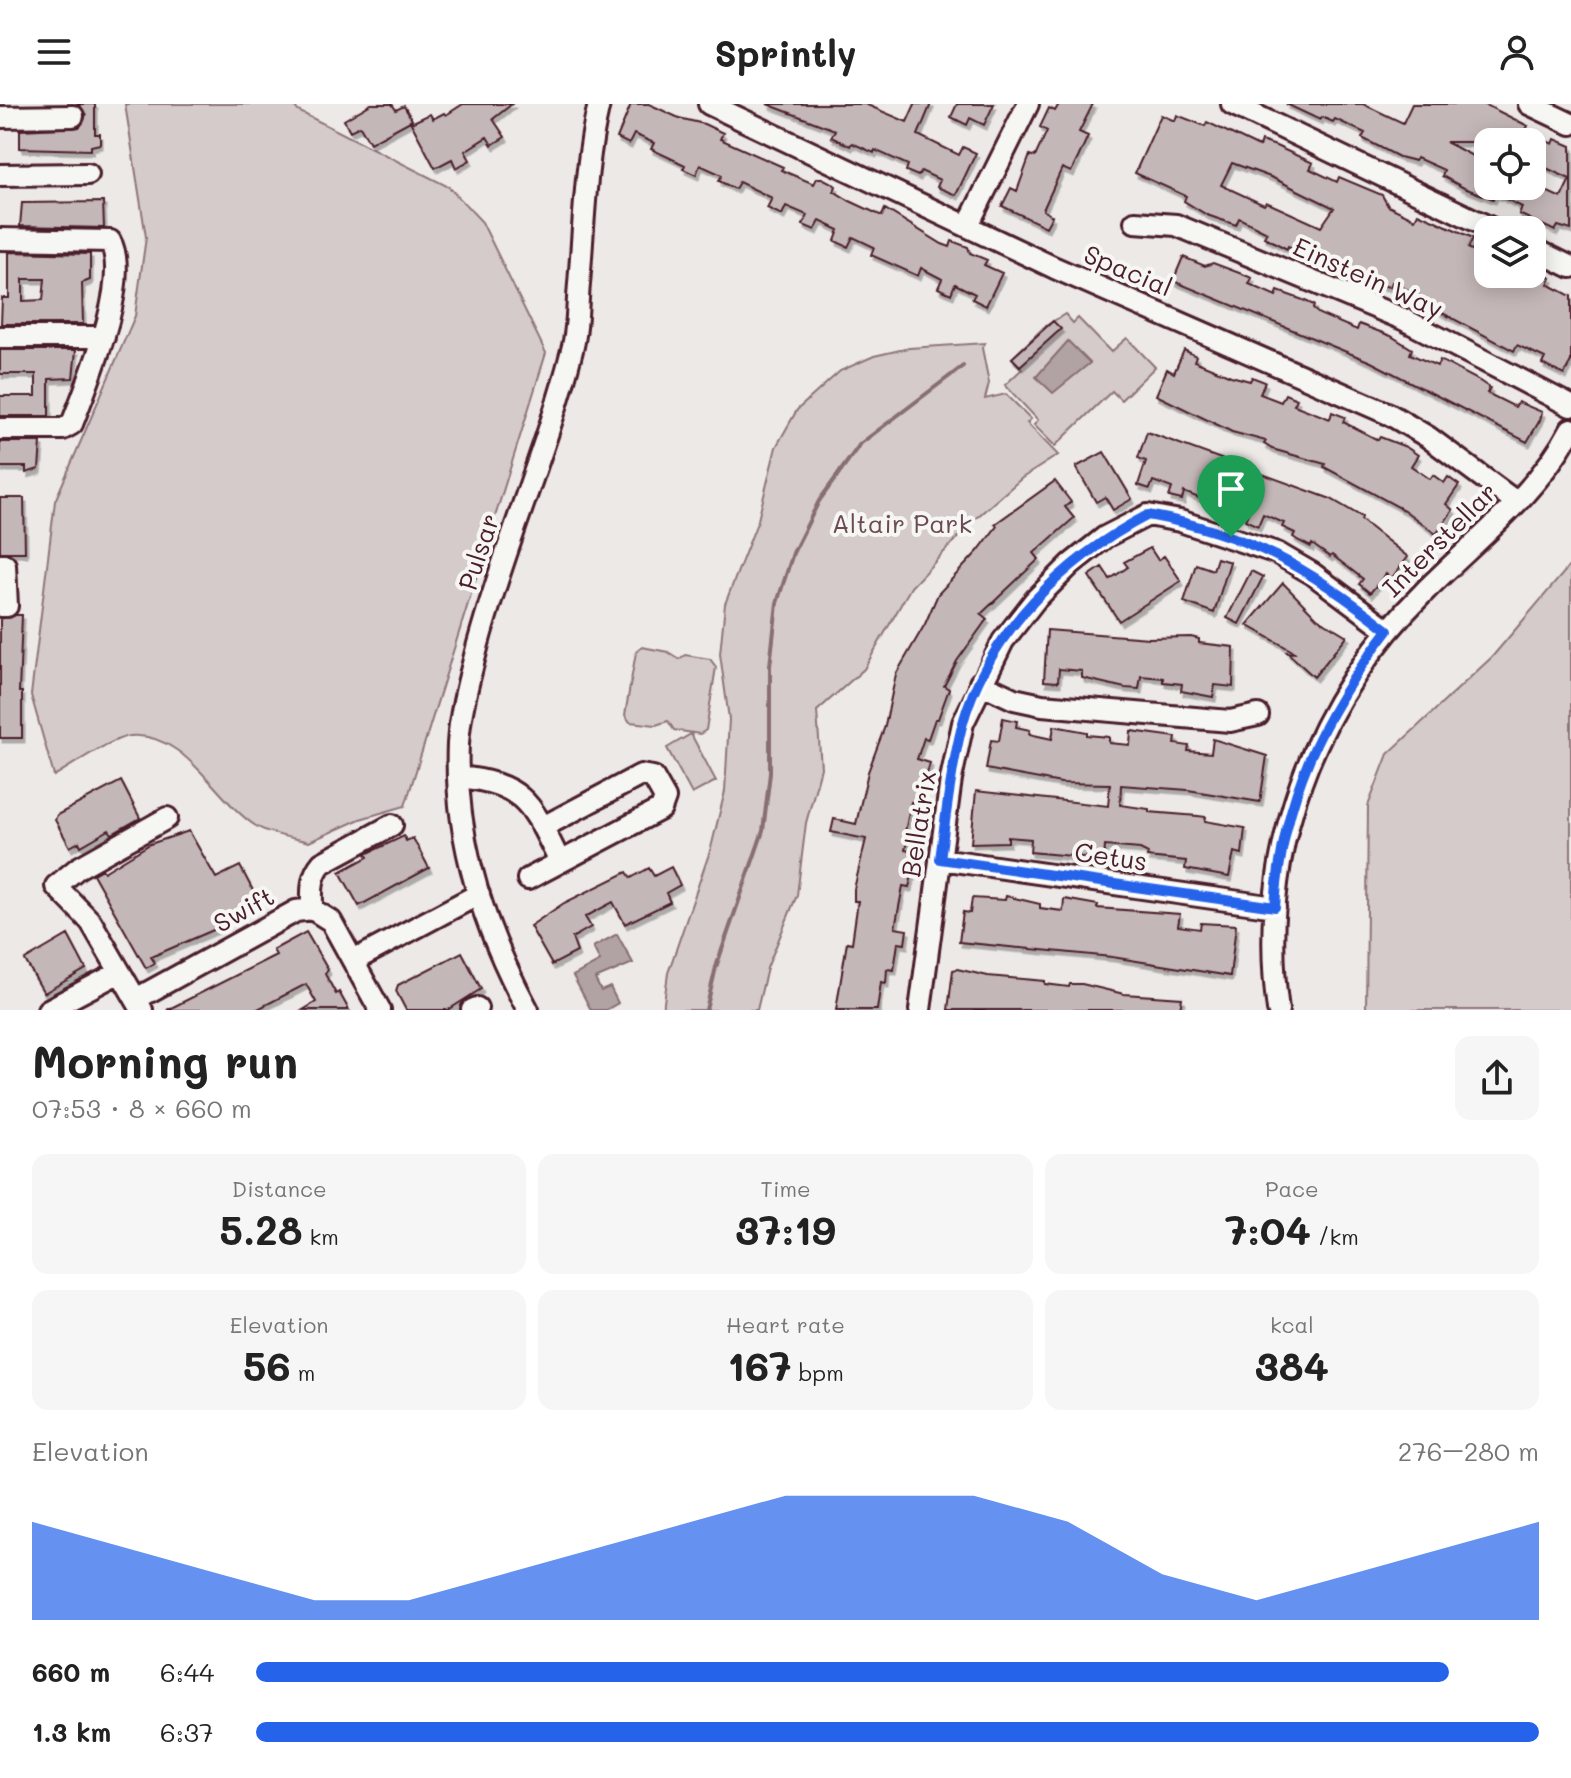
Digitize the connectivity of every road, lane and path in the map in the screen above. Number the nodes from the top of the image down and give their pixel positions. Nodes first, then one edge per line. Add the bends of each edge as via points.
1 (599, 104) edge
2 (709, 104) edge
3 (1028, 104) edge
4 (1232, 104) edge
5 (1529, 104) edge
6 (73, 116) dead end
7 (1569, 116) edge
8 (0, 117) edge
9 (88, 174) dead end
10 (0, 175) edge
11 (1474, 220) edge
12 (1135, 222) dead end
13 (968, 225) junction
14 (0, 239) edge
15 (1546, 255) edge
16 (1571, 267) edge
17 (0, 337) edge
18 (104, 337) junction
19 (1571, 406) edge
20 (0, 429) edge
21 (1571, 429) edge
22 (1516, 502) junction
23 (0, 565) edge
24 (0, 606) edge
25 (1388, 630) junction
26 (980, 683) junction
27 (1258, 715) dead end
28 (459, 777) junction
29 (167, 818) dead end
30 (392, 825) dead end
31 (543, 827) junction
32 (940, 859) junction
33 (560, 862) junction
34 (528, 879) dead end
35 (479, 894) junction
36 (1275, 907) junction
37 (312, 909) junction
38 (353, 961) junction
39 (120, 972) junction
40 (139, 1004) edge
41 (48, 1010) edge
42 (380, 1010) edge
43 (528, 1010) edge
44 (920, 1010) edge
45 (1278, 1010) edge

1 - 28 street, Pulsar via 588,150 574,346 493,587 471,670 458,743
2 - 13 street, Spacial
3 - 13 street
4 - 11 street
5 - 7 street
6 - 8 street
9 - 10 street
12 - 19 street, Einstein Way via 1176,225 1403,319
13 - 22 street, Spacial via 1389,414
14 - 18 street via 110,241 115,250 115,289
15 - 16 street
17 - 18 street
18 - 20 street via 72,424 63,429
21 - 22 street, Interstellar
22 - 25 street, Interstellar
23 - 24 street via 5,565 7,606
25 - 26 street, Bellatrix via 1277,553 1148,515 1105,537 1062,573 1003,641
25 - 36 street, Interstellar via 1340,698 1306,763 1282,849
26 - 27 street via 1042,705 1230,721
26 - 32 street, Bellatrix via 963,723
28 - 31 street via 494,781 515,792
28 - 35 street, Pulsar via 469,860
29 - 39 street via 56,886 91,922
30 - 37 street via 322,863 315,871
31 - 33 street
31 - 33 street via 641,775 653,777 665,798 661,809
32 - 36 street, Cetus
32 - 44 street, Bellatrix
33 - 34 street
35 - 38 street
35 - 43 street, Pulsar
36 - 45 street, Interstellar via 1273,979
37 - 38 street, Swift via 331,921
37 - 40 street, Swift via 296,911
38 - 42 street, Swift
39 - 40 street
39 - 41 street

